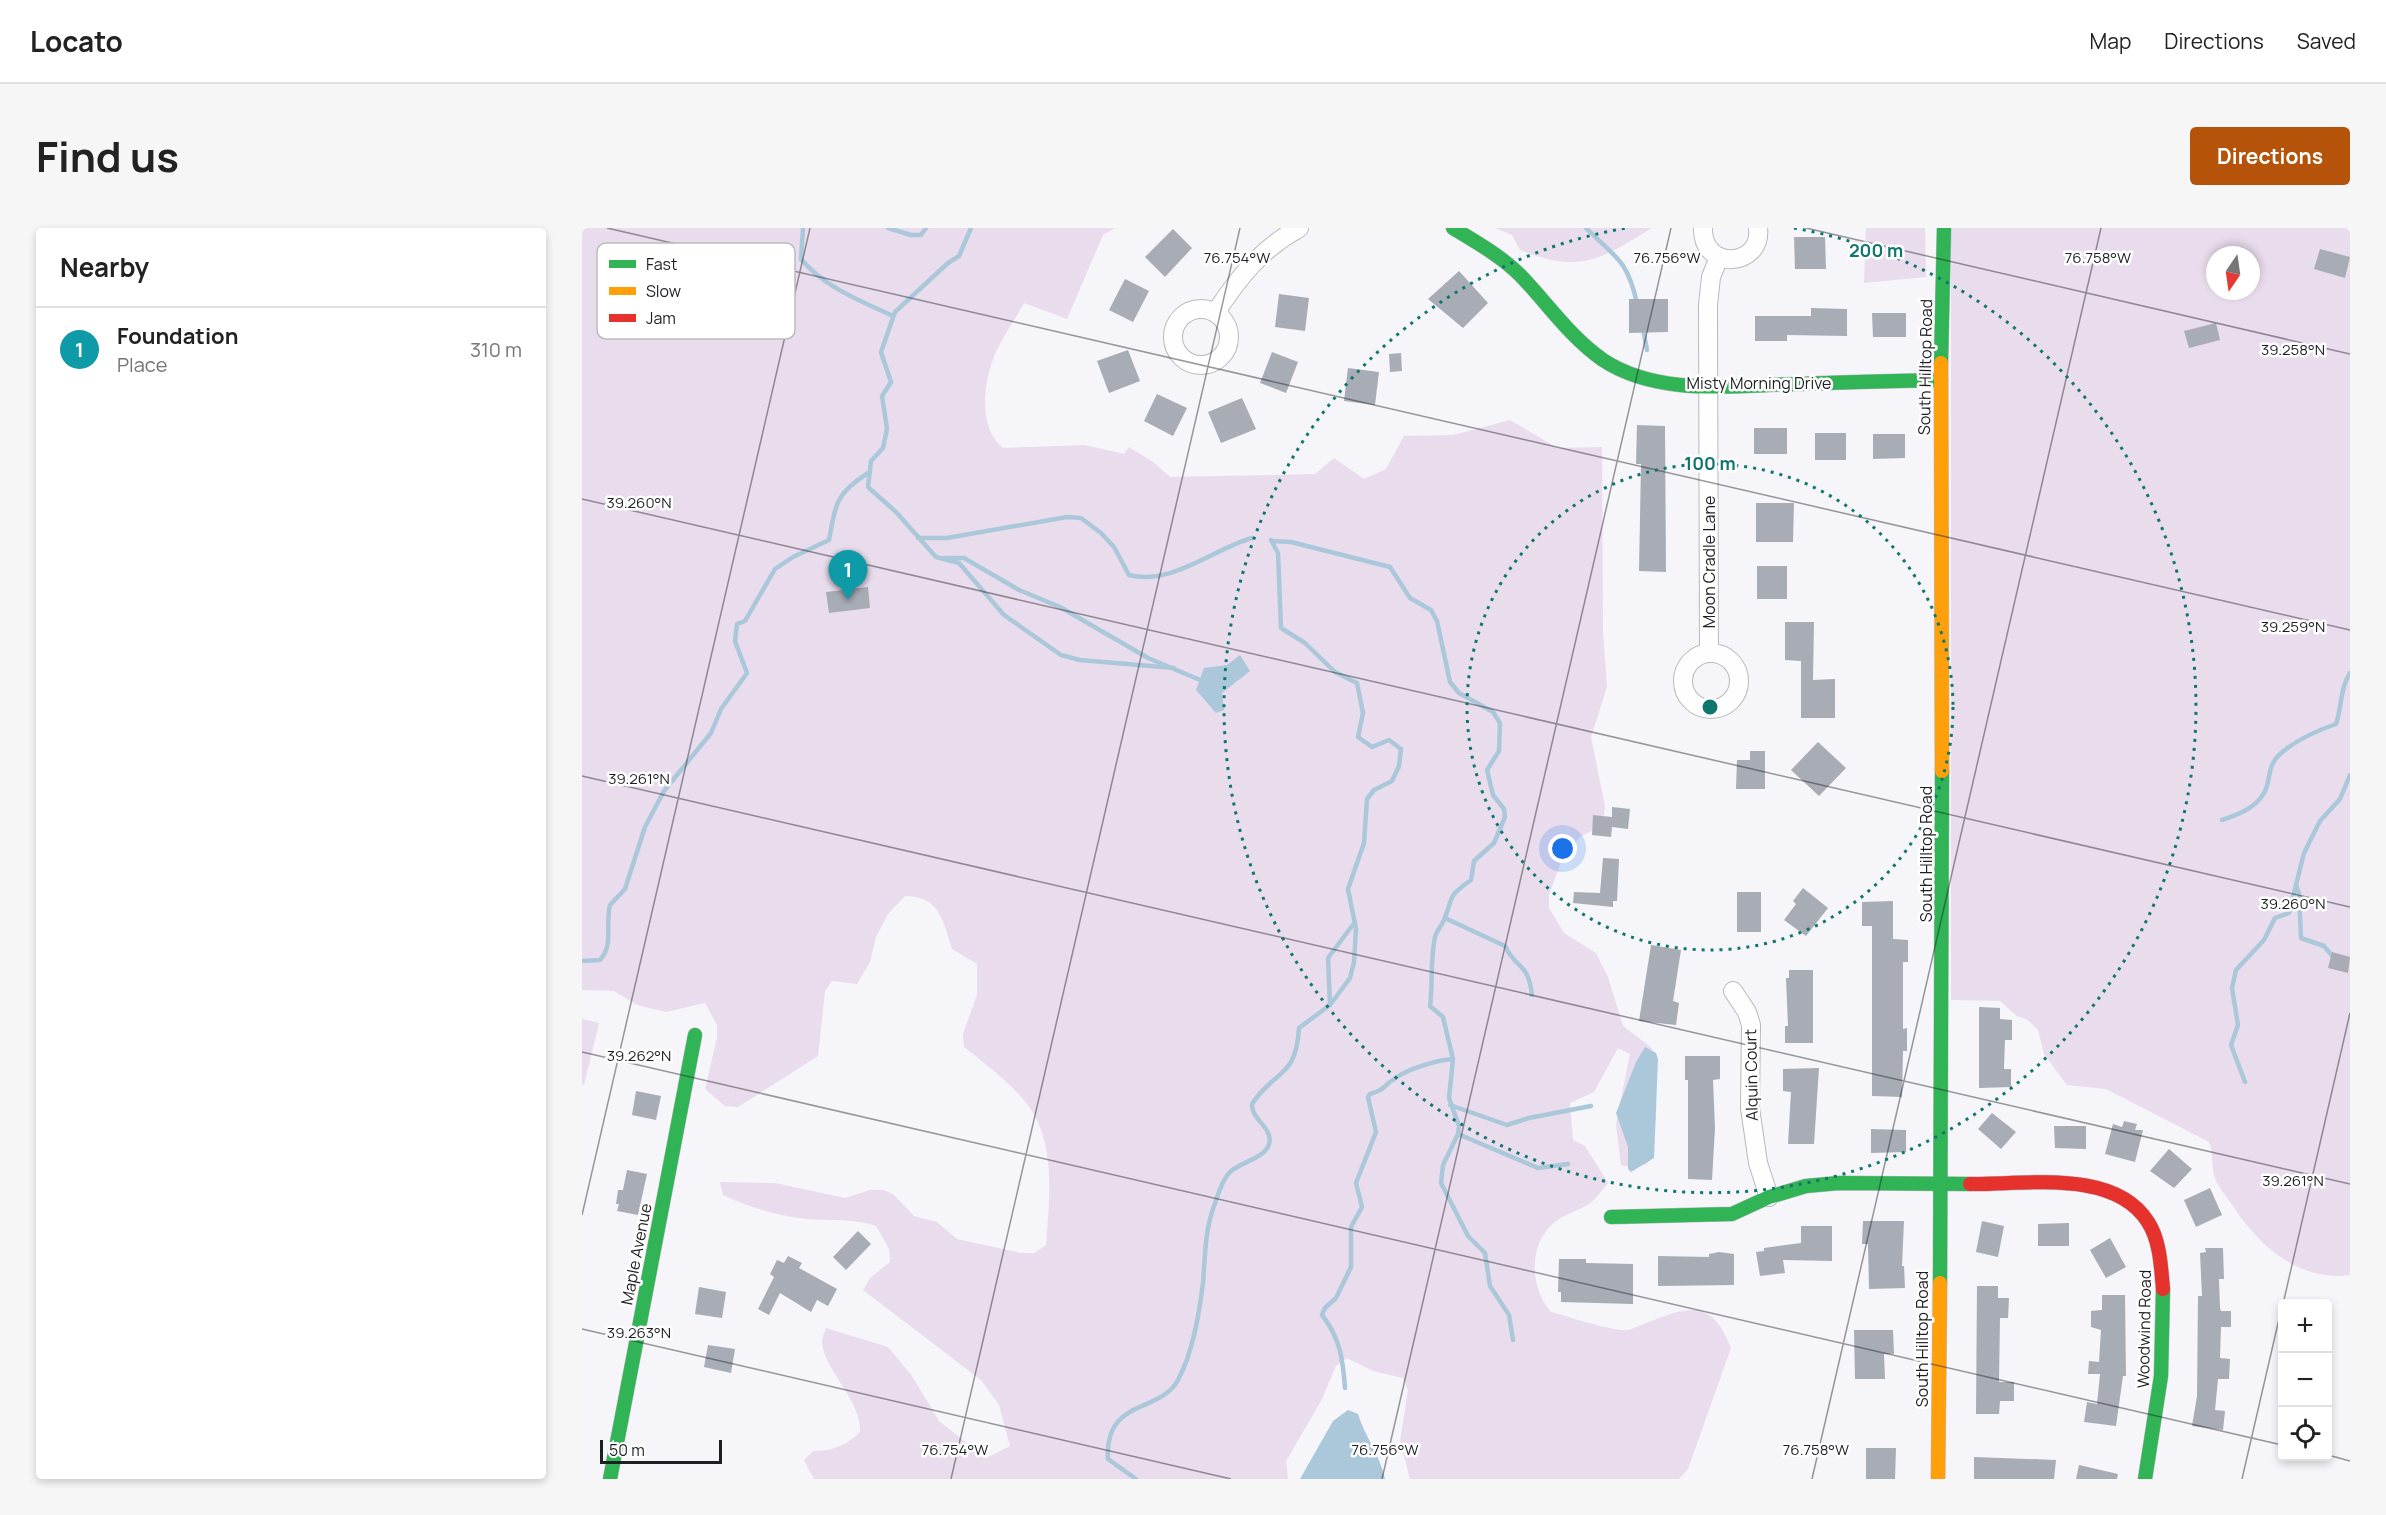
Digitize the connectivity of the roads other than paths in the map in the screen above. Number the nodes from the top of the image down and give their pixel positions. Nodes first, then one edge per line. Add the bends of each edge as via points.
1 (1299, 228) edge
2 (1453, 228) edge
3 (1703, 228) edge
4 (1758, 228) edge
5 (1944, 228) edge
6 (1719, 257) junction
7 (1216, 312) dead end
8 (1941, 380) junction
9 (1708, 386) junction
10 (1709, 652) dead end
11 (1733, 991) dead end
12 (695, 1035) dead end
13 (1940, 1184) junction
14 (1769, 1197) junction
15 (1611, 1217) dead end
16 (610, 1479) edge
17 (1938, 1479) edge
18 (2145, 1479) edge

1 - 7 street via 1277,240 1244,271
2 - 9 street, Misty Morning Drive via 1519,274 1578,341 1605,361 1631,374 1665,383
3 - 6 street via 1706,245
4 - 6 street via 1757,242 1745,256 1728,260
5 - 8 street, South Hilltop Road
6 - 9 street, Moon Cradle Lane via 1711,278 1708,305
8 - 9 street, Misty Morning Drive
8 - 13 street, South Hilltop Road
9 - 10 street, Moon Cradle Lane
11 - 14 street, Alquin Court via 1751,1025 1750,1108 1758,1163
12 - 16 street, Maple Avenue
13 - 14 street, Woodwind Road via 1839,1183 1806,1186
13 - 17 street, South Hilltop Road
13 - 18 street, Woodwind Road via 2090,1186 2133,1202 2148,1220 2162,1262 2164,1320 2158,1407
14 - 15 street, Woodwind Road via 1732,1214

